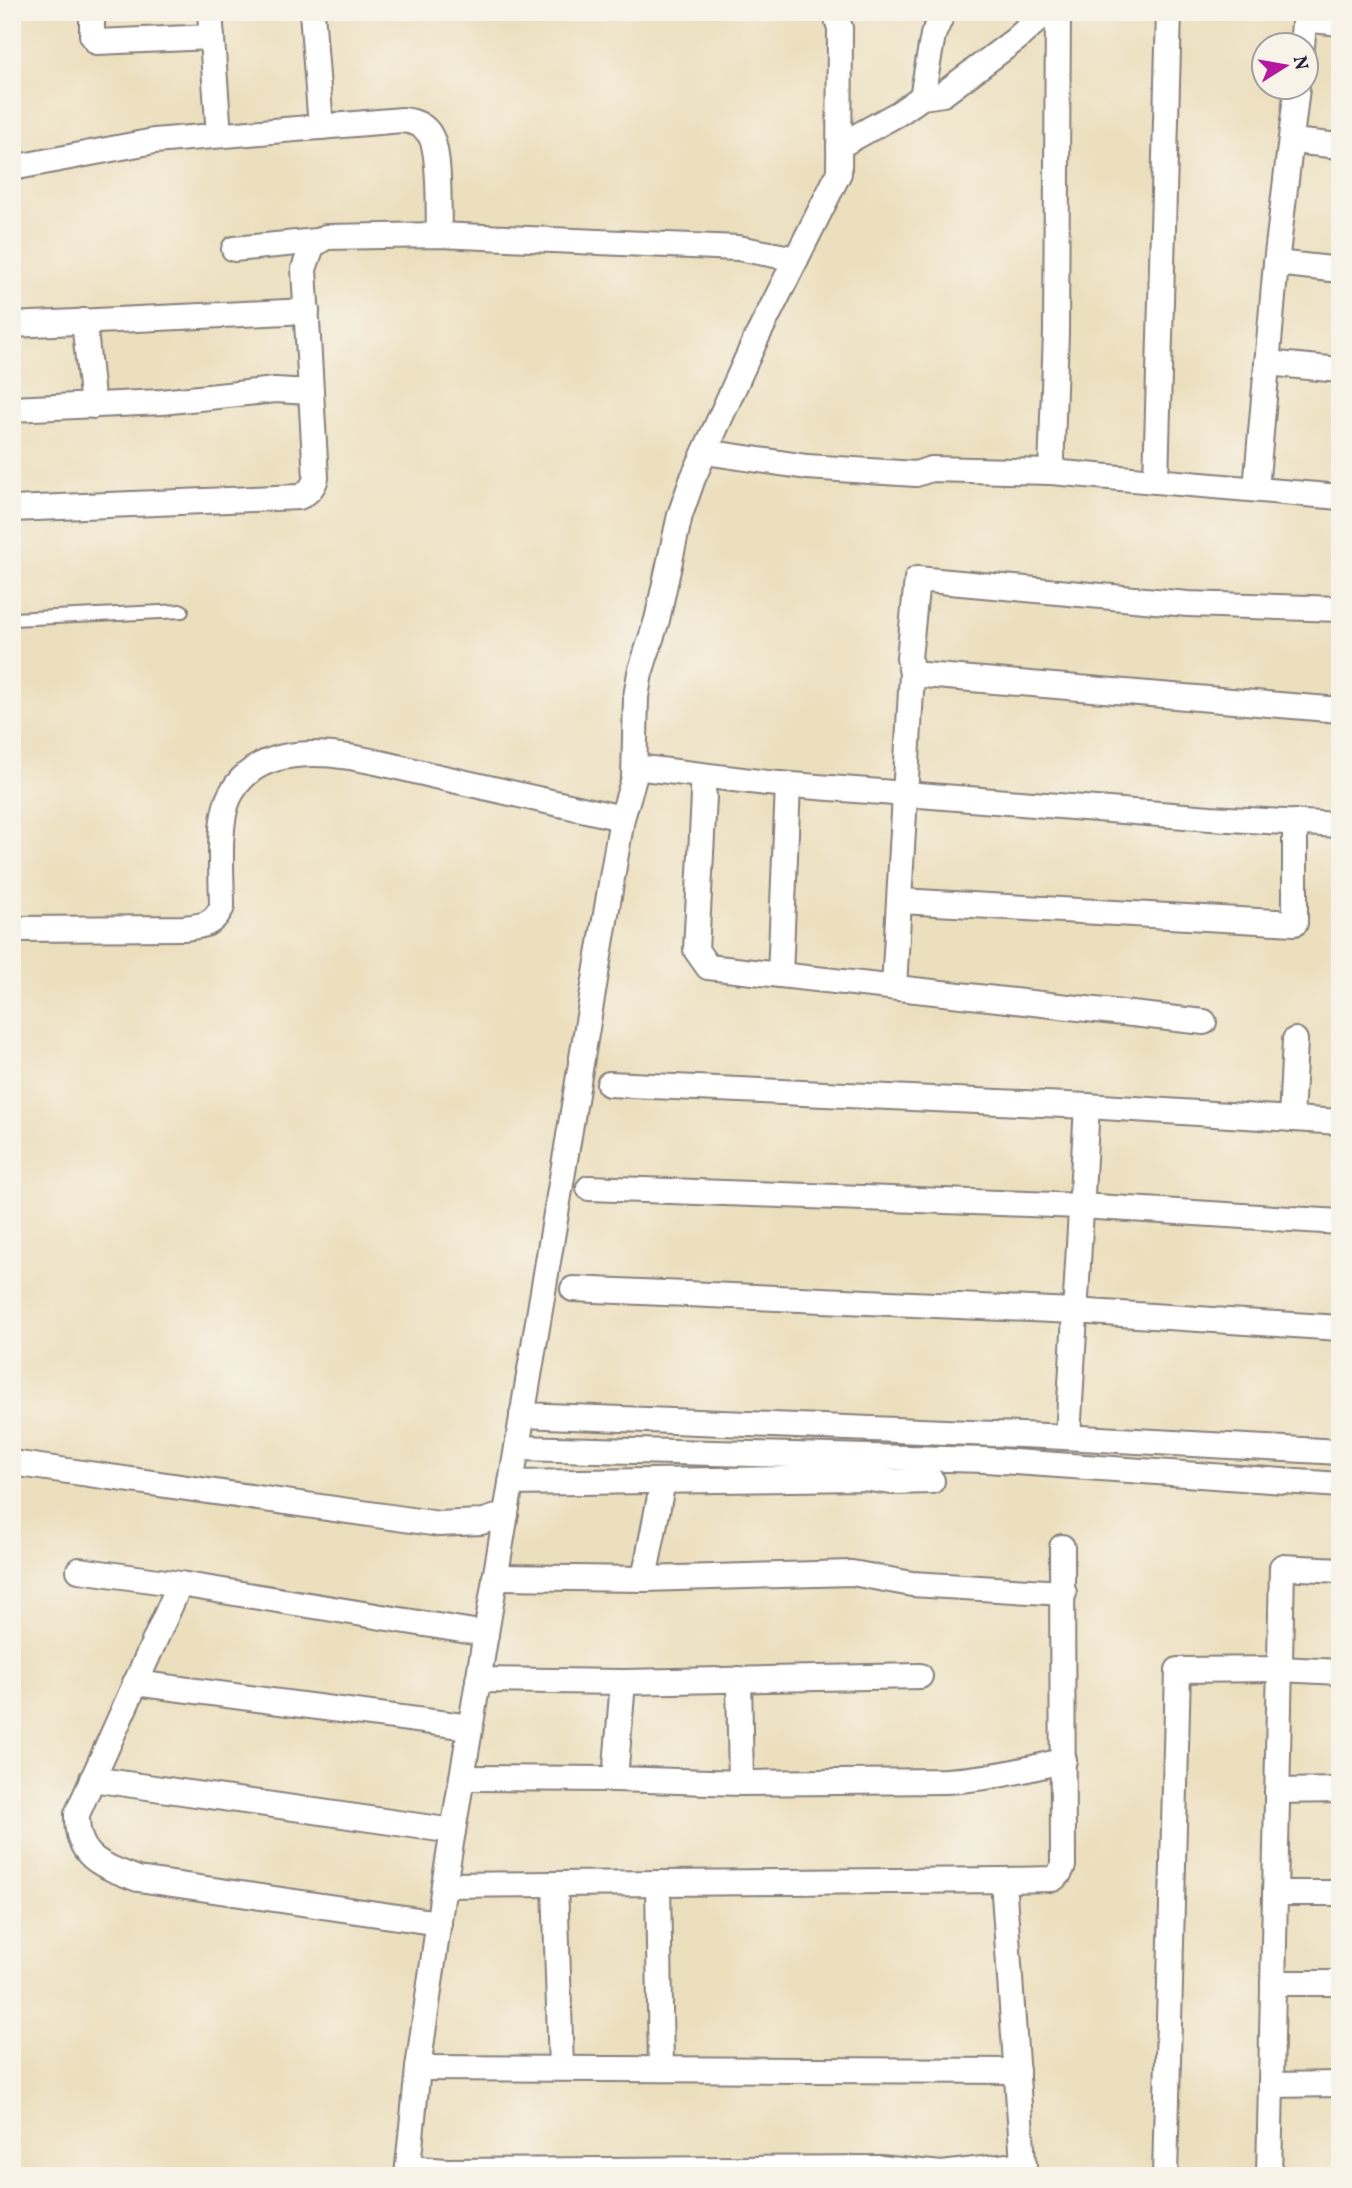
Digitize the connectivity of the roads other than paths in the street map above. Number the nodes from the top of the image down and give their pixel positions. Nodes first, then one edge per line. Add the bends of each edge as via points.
1 (92, 12) edge
2 (312, 12) edge
3 (835, 12) edge
4 (943, 12) edge
5 (1046, 12) edge
6 (1058, 12) edge
7 (1169, 12) edge
8 (1305, 16) edge
9 (1340, 23) edge
10 (211, 24) edge
11 (922, 97) junction
12 (1296, 102) edge
13 (321, 127) junction
14 (219, 135) junction
15 (1292, 141) junction
16 (839, 146) junction
17 (1340, 146) edge
18 (12, 169) edge
19 (439, 235) junction
20 (317, 241) junction
21 (234, 249) dead end
22 (796, 259) junction
23 (1276, 263) junction
24 (1340, 270) edge
25 (306, 311) junction
26 (84, 321) junction
27 (12, 325) edge
28 (1267, 363) junction
29 (1340, 370) edge
30 (311, 392) junction
31 (93, 406) junction
32 (12, 409) edge
33 (705, 452) junction
34 (1051, 471) junction
35 (1156, 481) junction
36 (1256, 489) junction
37 (1340, 497) edge
38 (12, 509) edge
39 (1340, 609) edge
40 (183, 611) dead end
41 (12, 619) edge
42 (912, 674) junction
43 (1340, 710) edge
44 (635, 766) junction
45 (700, 775) junction
46 (788, 785) junction
47 (905, 794) junction
48 (622, 818) junction
49 (1295, 822) junction
50 (1340, 825) edge
51 (900, 901) junction
52 (12, 929) edge
53 (780, 975) junction
54 (894, 987) junction
55 (1204, 1022) dead end
56 (1295, 1040) dead end
57 (609, 1084) dead end
58 (1087, 1106) junction
59 (1291, 1119) junction
60 (1340, 1122) edge
61 (589, 1188) dead end
62 (1080, 1206) junction
63 (1340, 1222) edge
64 (573, 1289) dead end
65 (1074, 1311) junction
66 (1340, 1328) edge
67 (522, 1415) junction
68 (1068, 1437) junction
69 (517, 1448) junction
70 (1340, 1452) edge
71 (12, 1463) edge
72 (932, 1480) dead end
73 (663, 1481) junction
74 (511, 1483) junction
75 (1340, 1485) edge
76 (506, 1514) junction
77 (1062, 1547) dead end
78 (79, 1570) dead end
79 (1340, 1570) edge
80 (495, 1577) junction
81 (644, 1579) junction
82 (180, 1584) junction
83 (1064, 1593) junction
84 (486, 1634) junction
85 (1280, 1670) junction
86 (1340, 1672) edge
87 (920, 1676) dead end
88 (738, 1679) junction
89 (478, 1680) junction
90 (623, 1682) junction
91 (135, 1683) junction
92 (470, 1727) junction
93 (1064, 1760) junction
94 (462, 1777) junction
95 (92, 1779) junction
96 (615, 1779) junction
97 (741, 1783) junction
98 (1340, 1790) edge
99 (1278, 1791) junction
100 (453, 1831) junction
101 (1003, 1880) junction
102 (657, 1883) junction
103 (555, 1884) junction
104 (444, 1885) junction
105 (1275, 1893) junction
106 (1340, 1893) edge
107 (439, 1923) junction
108 (1273, 1983) junction
109 (1340, 1983) edge
110 (418, 2068) junction
111 (561, 2068) junction
112 (661, 2069) junction
113 (1017, 2071) junction
114 (1340, 2084) edge
115 (1271, 2085) junction
116 (1024, 2170) edge
117 (408, 2172) edge
118 (880, 2172) edge
119 (1165, 2176) edge
120 (1269, 2176) edge

1 - 10 street via 92,34 97,42
2 - 13 street
3 - 16 street via 839,28
4 - 11 street via 933,35
5 - 11 street via 943,94
6 - 34 street
7 - 35 street
8 - 9 street
10 - 14 street
11 - 16 street
12 - 15 street
13 - 14 street
13 - 19 street via 401,120 424,128 435,151
14 - 18 street via 154,141
15 - 17 street
15 - 23 street
16 - 22 street via 839,173
19 - 20 street via 326,237
19 - 22 street via 738,248
20 - 21 street
20 - 25 street via 304,269
22 - 33 street
23 - 24 street
23 - 28 street
25 - 26 street
25 - 30 street
26 - 27 street
26 - 31 street
28 - 29 street
28 - 36 street
30 - 31 street via 265,391
30 - 38 street via 316,478 299,497
31 - 32 street
33 - 34 street via 807,467 916,474 932,469
33 - 44 street via 680,515 657,621 640,673
34 - 35 street
35 - 36 street
36 - 37 street
39 - 42 street via 1188,604 917,579 909,658
40 - 41 lane
42 - 43 street
42 - 47 street
44 - 45 street
44 - 48 street
45 - 46 street
45 - 53 street via 704,796 696,950 708,967
46 - 47 street
46 - 53 street
47 - 49 street
47 - 51 street
48 - 52 street via 366,761 317,754 285,756 257,766 230,793 222,815 222,907 215,920 184,928
48 - 67 street
49 - 50 street
49 - 51 street via 1295,923
51 - 54 street
53 - 54 street
54 - 55 street
56 - 59 street
57 - 58 street
58 - 59 street
58 - 62 street
59 - 60 street
61 - 62 street
62 - 63 street
62 - 65 street
64 - 65 street
65 - 66 street
65 - 68 street
67 - 68 street
67 - 69 street
68 - 70 street
69 - 74 street
69 - 75 street via 986,1460
71 - 76 street via 439,1524 481,1522
72 - 73 street
73 - 74 street
73 - 81 street
74 - 76 street
76 - 80 street
77 - 83 street
78 - 82 street
79 - 85 street via 1283,1567
80 - 81 street
80 - 84 street
81 - 83 street via 852,1573 912,1584
82 - 84 street
82 - 91 street
83 - 93 street
84 - 89 street
85 - 86 street
85 - 99 street
85 - 119 street via 1178,1670
87 - 88 street
88 - 90 street
88 - 97 street
89 - 90 street
89 - 92 street
90 - 96 street
91 - 92 street
91 - 95 street
92 - 94 street
93 - 97 street via 978,1780
93 - 101 street via 1063,1866 1059,1874
94 - 96 street
94 - 100 street
95 - 100 street
95 - 107 street via 77,1814 76,1830 80,1843 97,1861 119,1872 138,1879
96 - 97 street
98 - 99 street
99 - 105 street
100 - 104 street
101 - 102 street
101 - 113 street
102 - 103 street
102 - 112 street
103 - 104 street
103 - 111 street
104 - 107 street
105 - 106 street
105 - 108 street
107 - 110 street
108 - 109 street
108 - 115 street
110 - 111 street
110 - 117 street
111 - 112 street
112 - 113 street
113 - 116 street
114 - 115 street
115 - 120 street
116 - 118 street
117 - 118 street

